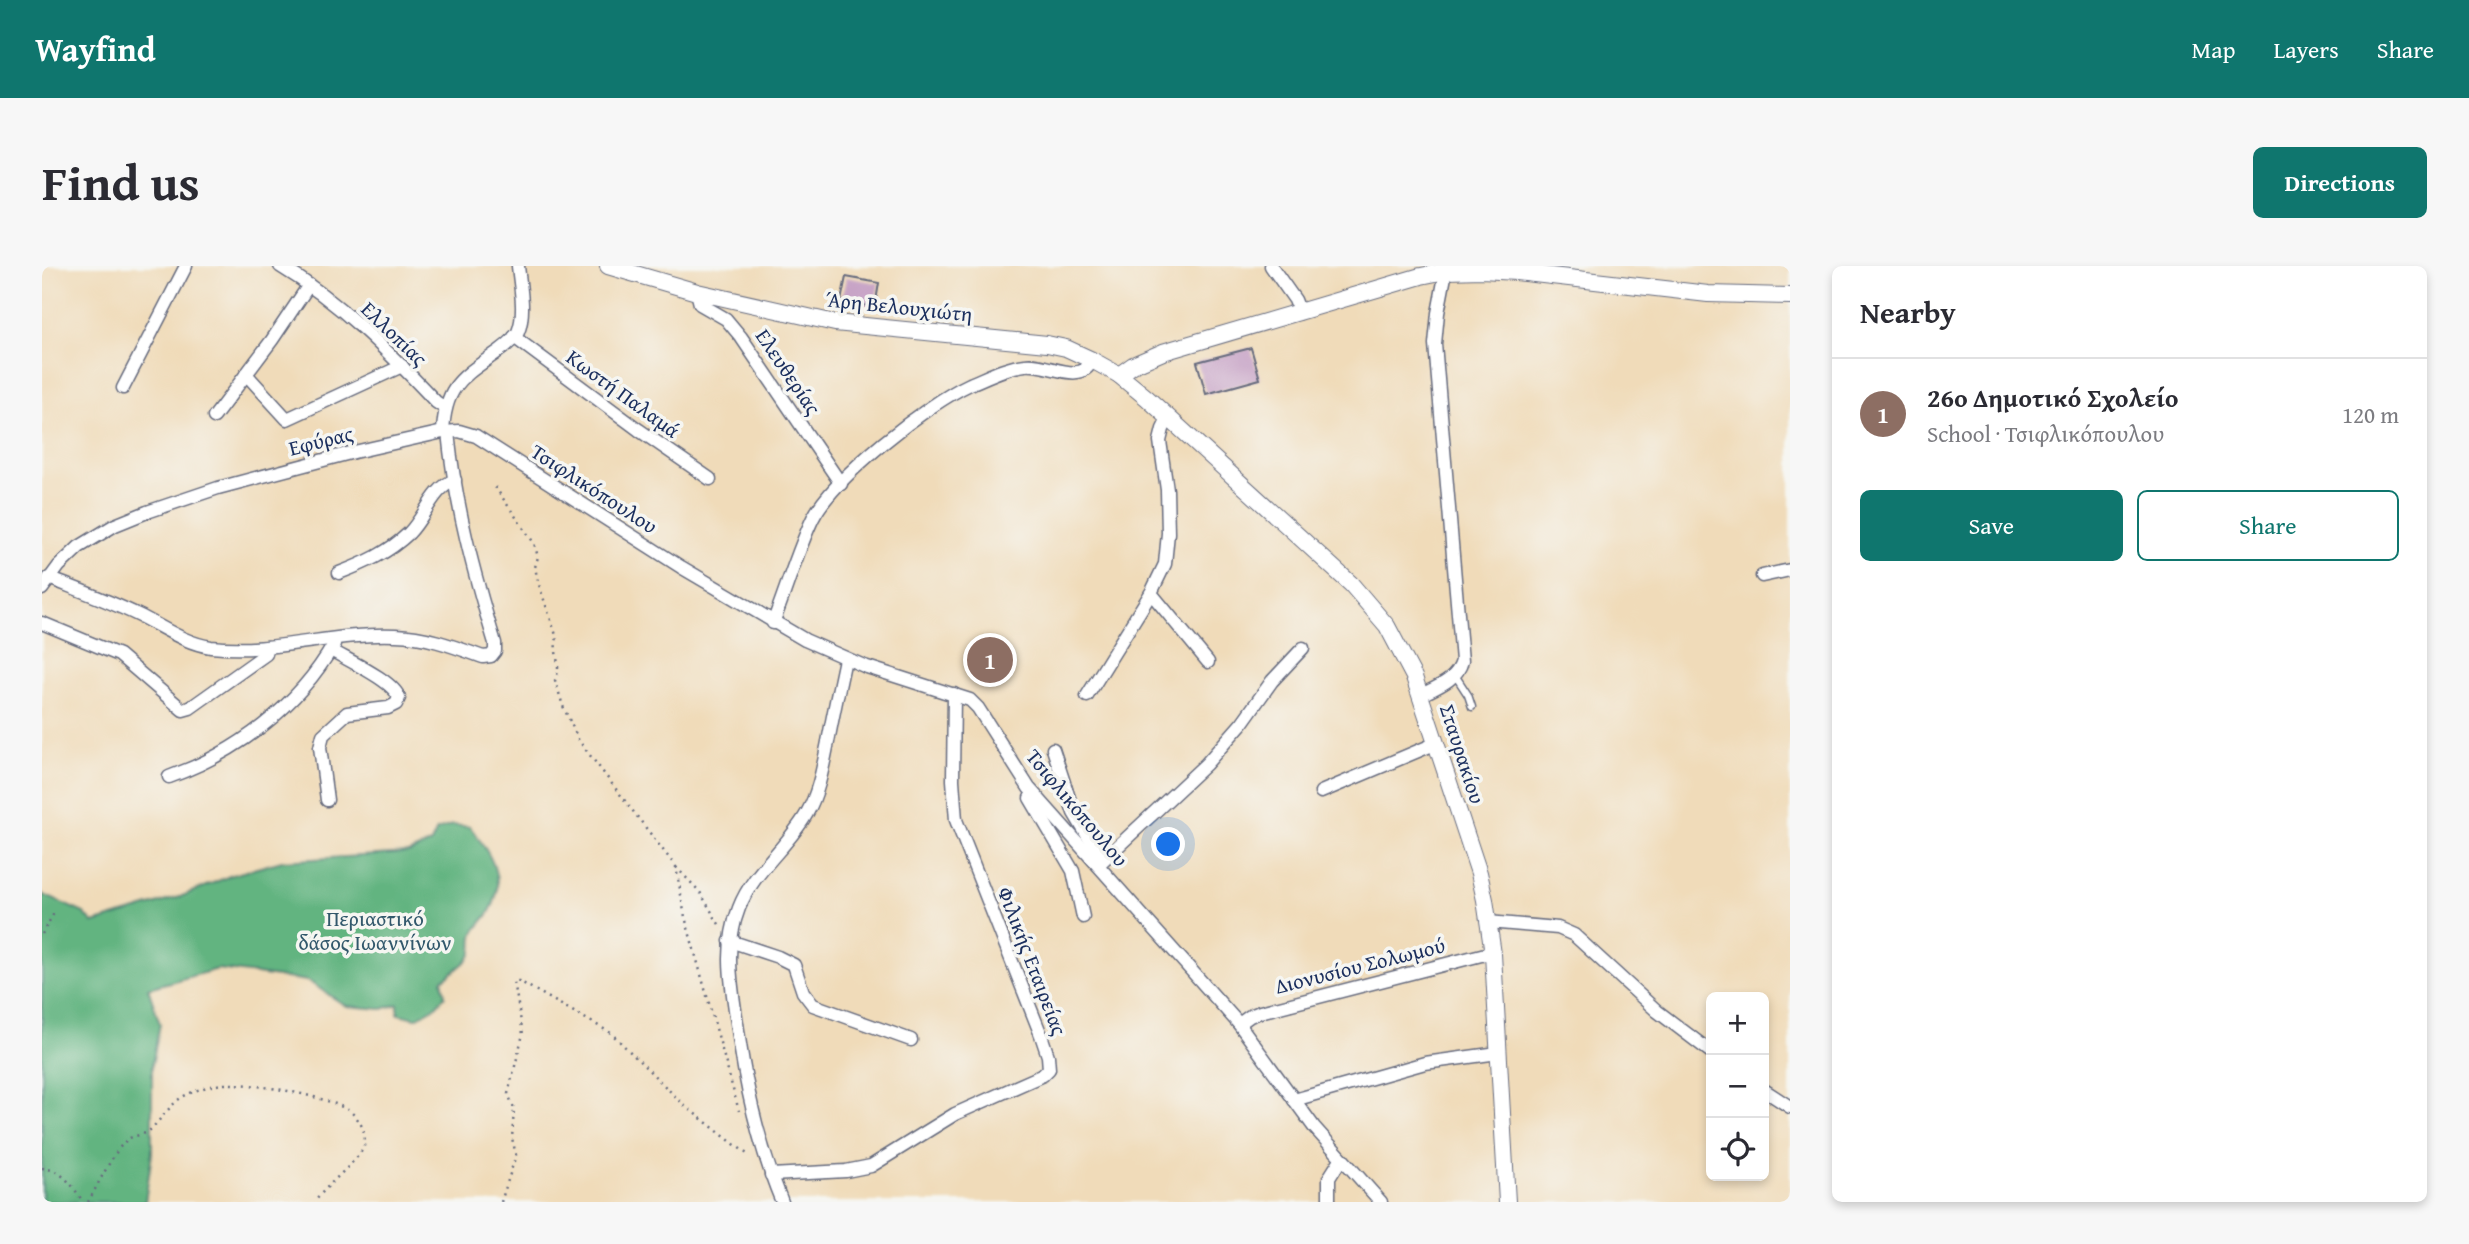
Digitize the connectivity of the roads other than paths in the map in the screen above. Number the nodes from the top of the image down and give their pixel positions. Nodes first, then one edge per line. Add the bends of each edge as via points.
1 (186, 266) edge
2 (280, 266) edge
3 (518, 266) edge
4 (608, 266) edge
5 (1271, 266) edge
6 (1482, 268) edge
7 (1438, 270) edge
8 (309, 285) junction
9 (696, 292) junction
10 (1790, 296) edge
11 (1300, 313) junction
12 (514, 337) junction
13 (1092, 360) junction
14 (402, 366) junction
15 (246, 374) junction
16 (1119, 375) junction
17 (124, 388) dead end
18 (445, 408) junction
19 (214, 417) dead end
20 (1169, 417) junction
21 (446, 432) junction
22 (710, 479) dead end
23 (455, 480) junction
24 (841, 484) junction
25 (1790, 570) edge
26 (339, 573) dead end
27 (1762, 576) dead end
28 (46, 583) edge
29 (1151, 593) junction
30 (42, 623) edge
31 (773, 623) junction
32 (334, 645) junction
33 (267, 647) junction
34 (1303, 648) dead end
35 (845, 659) junction
36 (1209, 662) dead end
37 (1455, 675) junction
38 (954, 694) junction
39 (1421, 695) junction
40 (1087, 696) dead end
41 (1472, 707) dead end
42 (1437, 743) junction
43 (1053, 749) dead end
44 (169, 777) dead end
45 (1024, 780) junction
46 (1321, 792) dead end
47 (327, 800) dead end
48 (1098, 865) junction
49 (1083, 917) dead end
50 (1488, 922) junction
51 (730, 941) junction
52 (1493, 952) junction
53 (1239, 1024) junction
54 (911, 1040) dead end
55 (1706, 1048) edge
56 (1498, 1053) junction
57 (1769, 1093) edge
58 (1294, 1100) junction
59 (1790, 1108) edge
60 (1341, 1158) junction
61 (771, 1175) junction
62 (782, 1202) edge
63 (1329, 1202) edge
64 (1381, 1202) edge
65 (1507, 1202) edge

1 - 17 street
2 - 8 street, Ελλοπίας
3 - 12 street via 521,315
4 - 9 street, Άρη Βελουχιώτη
5 - 11 street
6 - 7 street
6 - 10 street via 1708,294
7 - 11 street
7 - 37 street via 1435,344 1462,661
8 - 14 street, Ελλοπίας
8 - 15 street
9 - 13 street, Άρη Βελουχιώτη via 835,323 1047,344
9 - 24 street, Ελευθερίας via 700,304 726,319 741,337
11 - 16 street via 1163,352
12 - 18 street via 463,378
12 - 22 street, Κωστή Παλαμά
13 - 16 street, Άρη Βελουχιώτη
13 - 24 street via 1080,372 1023,365 967,386 891,437
14 - 15 street via 287,419
14 - 18 street, Ελλοπίας
15 - 19 street
16 - 20 street, Άρη Βελουχιώτη
18 - 21 street
20 - 29 street via 1160,441 1167,490 1167,553
20 - 39 street, Σταυρακίου via 1379,615 1397,641
21 - 23 street
21 - 28 street, Εφύρας via 294,467 147,512 89,540
21 - 31 street, Τσιφλικόπουλου via 476,436
23 - 26 street via 444,486 418,523 386,553
23 - 32 street via 478,589 495,643 493,655 483,657 438,641 399,635
24 - 31 street via 813,518
25 - 27 street
28 - 33 street via 124,609 200,645
29 - 36 street
29 - 40 street
30 - 33 street via 118,655 183,710 266,654
31 - 35 street, Τσιφλικόπουλου
32 - 33 street
32 - 44 street via 317,672 271,718 238,744
32 - 47 street via 397,691 399,698 388,708 342,715 323,734 320,747
34 - 48 street via 1206,764
35 - 38 street, Τσιφλικόπουλου
35 - 51 street via 812,804 747,891
37 - 39 street
37 - 41 lane
38 - 45 street, Τσιφλικόπουλου via 978,708
38 - 61 street, Φιλικής Εταιρείας via 956,820 1041,1035 1049,1069 955,1114 871,1167
39 - 42 street, Σταυρακίου
42 - 46 street
42 - 50 street, Σταυρακίου via 1479,873
43 - 48 street via 1073,813 1098,855
45 - 48 street, Τσιφλικόπουλου
45 - 49 street via 1028,796 1073,871
48 - 53 street, Τσιφλικόπουλου
50 - 52 street, Σταυρακίου
50 - 55 street via 1558,928 1574,935 1657,1011
51 - 54 street via 794,965 813,1005
51 - 61 street via 743,1065
52 - 53 street, Διονυσίου Σολωμού via 1260,1012
52 - 56 street, Σταυρακίου
53 - 58 street, Τσιφλικόπουλου
56 - 58 street via 1425,1063
56 - 65 street, Σταυρακίου
57 - 59 street
58 - 60 street, Τσιφλικόπουλου
60 - 63 street via 1329,1178
60 - 64 street, Τσιφλικόπουλου
61 - 62 street

